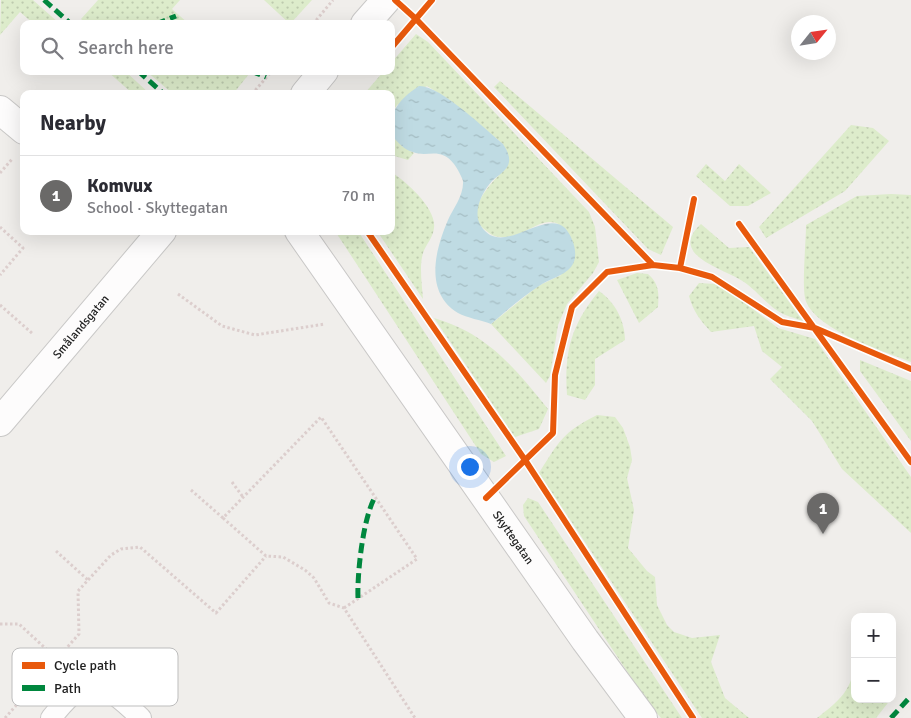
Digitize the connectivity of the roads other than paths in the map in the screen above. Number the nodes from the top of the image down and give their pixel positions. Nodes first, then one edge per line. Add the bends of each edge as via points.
1 (386, 0) edge
2 (368, 20) edge
3 (321, 75) edge
4 (308, 90) edge
5 (0, 110) edge
6 (20, 127) edge
7 (153, 235) edge
8 (302, 235) edge
9 (0, 422) edge
10 (62, 706) edge
11 (128, 706) edge
12 (51, 718) edge
13 (141, 718) edge
14 (643, 718) edge

1 - 2 street
3 - 4 street
5 - 6 street
7 - 9 street, Smålandsgatan
8 - 14 street, Skyttegatan
10 - 12 lane
11 - 13 lane

